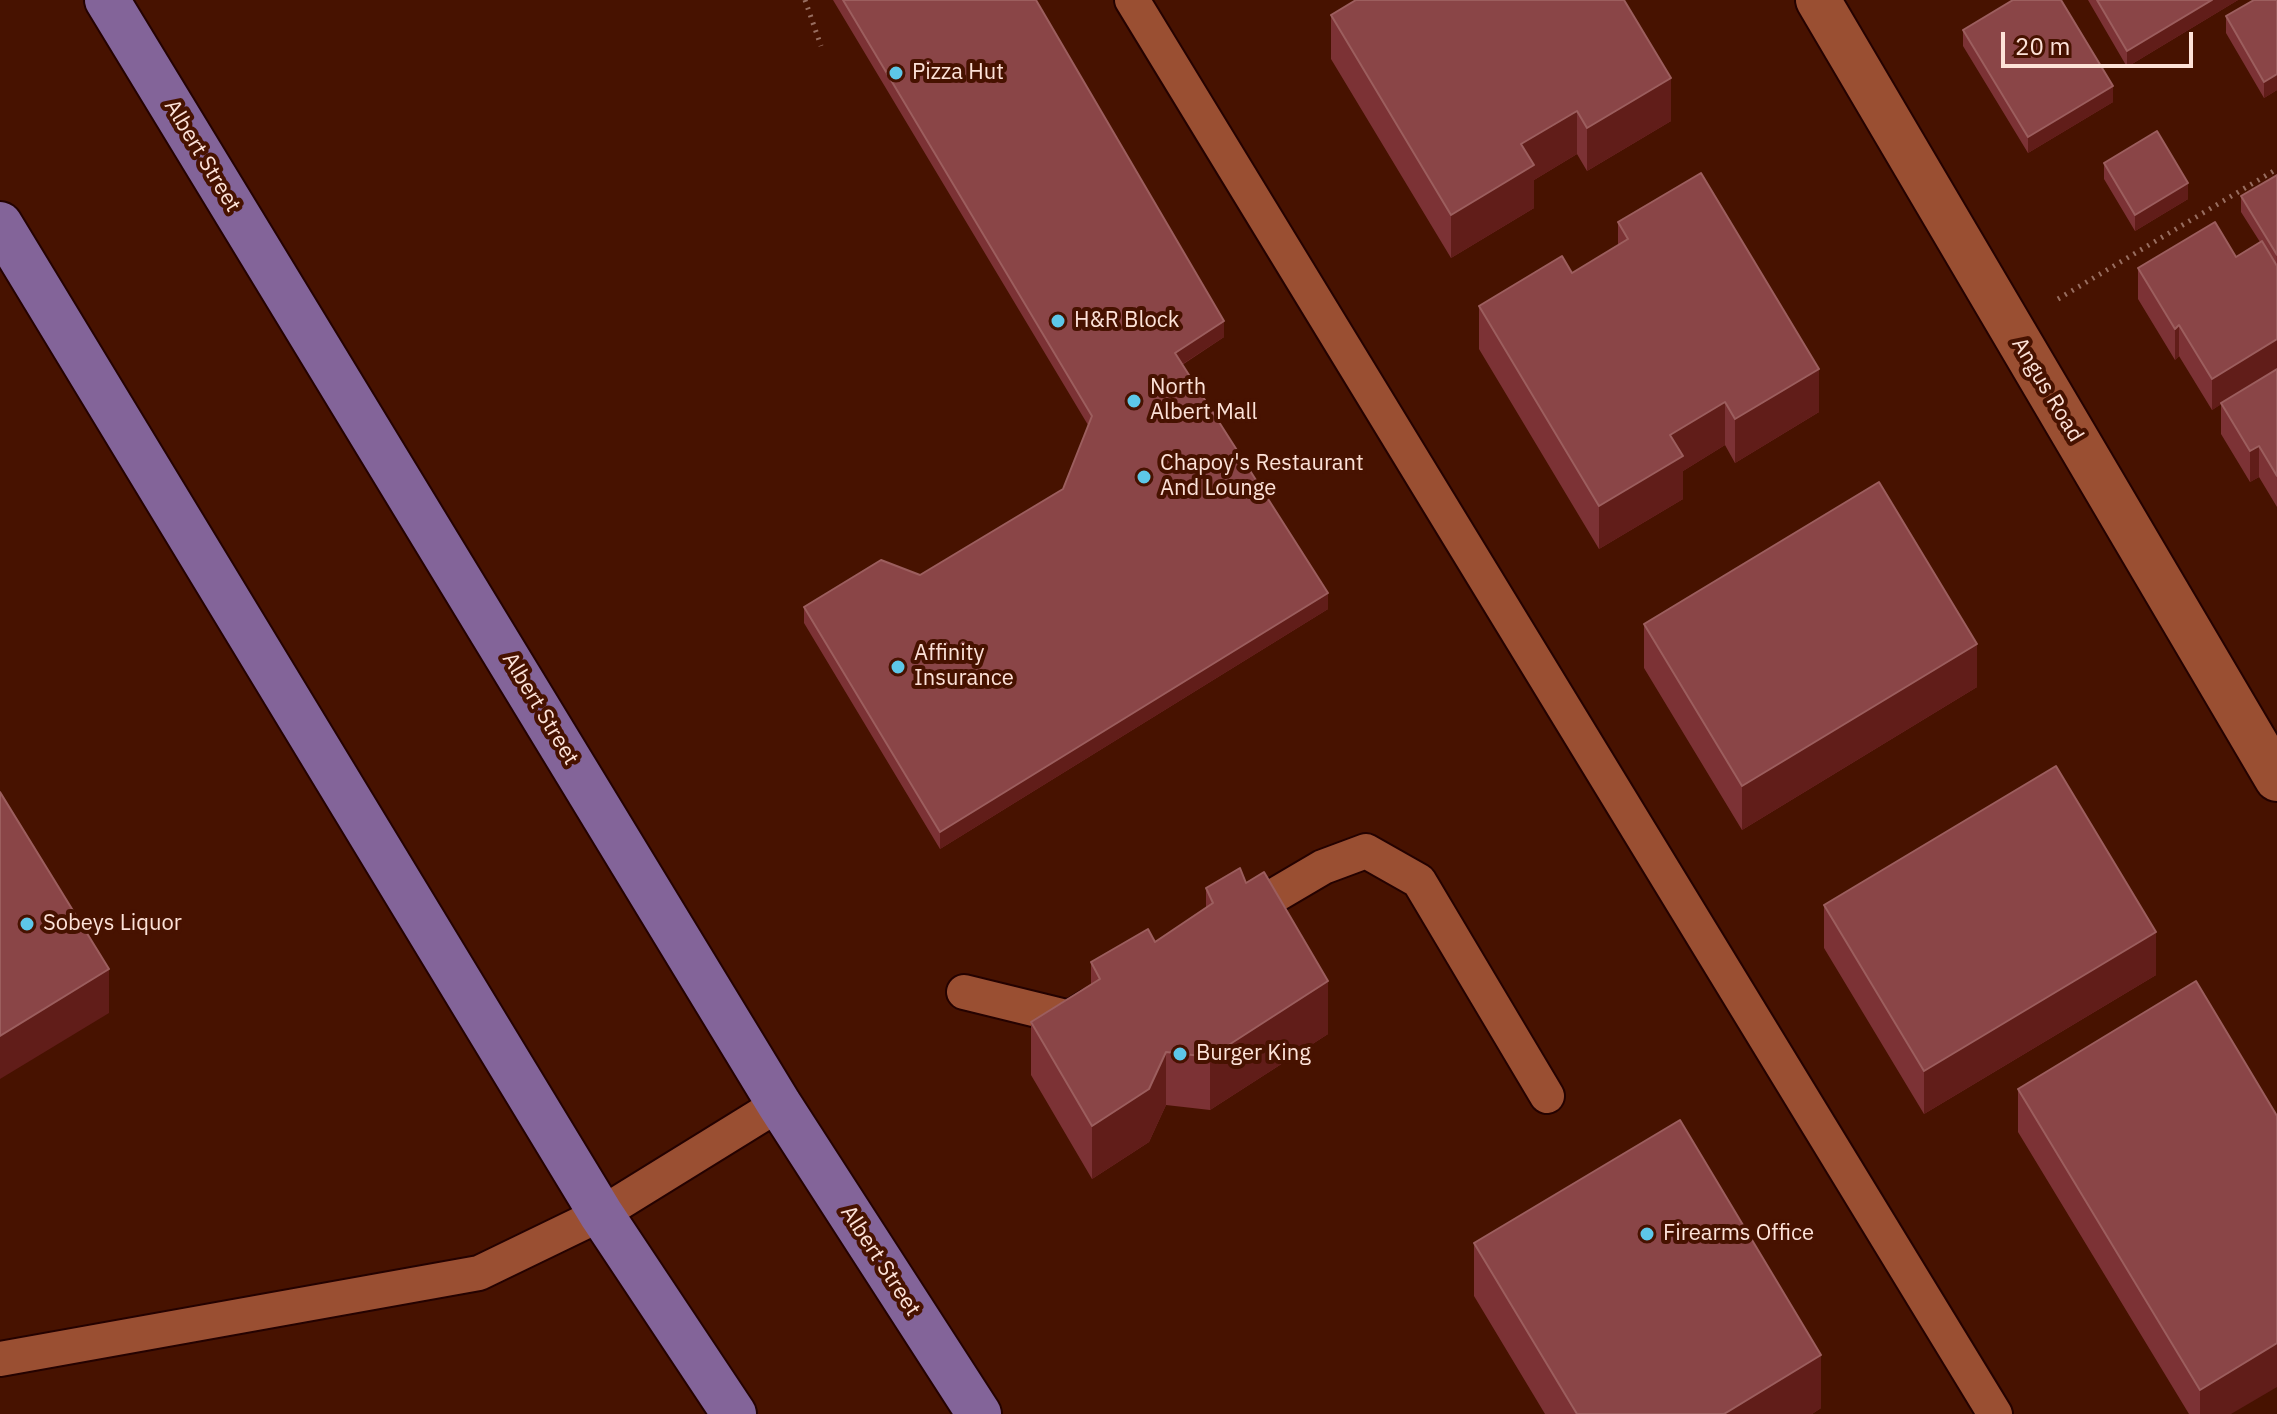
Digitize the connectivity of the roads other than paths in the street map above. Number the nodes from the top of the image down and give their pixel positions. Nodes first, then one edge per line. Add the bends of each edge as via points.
1 (107, 0) edge
2 (1132, 0) edge
3 (1818, 0) edge
4 (0, 224) edge
5 (2277, 779) edge
6 (1217, 930) edge
7 (1123, 986) edge
8 (964, 992) dead end
9 (1547, 1096) dead end
10 (779, 1104) junction
11 (601, 1214) junction
12 (0, 1359) edge
13 (734, 1414) edge
14 (979, 1414) edge
15 (1995, 1414) edge

1 - 10 main road, Albert Street
2 - 15 lane
3 - 5 street, Angus Road
4 - 11 main road
6 - 9 lane via 1323,867 1366,851 1419,881
7 - 8 lane via 1070,1018
10 - 11 lane
10 - 14 main road, Albert Street
11 - 12 lane via 479,1273
11 - 13 main road

